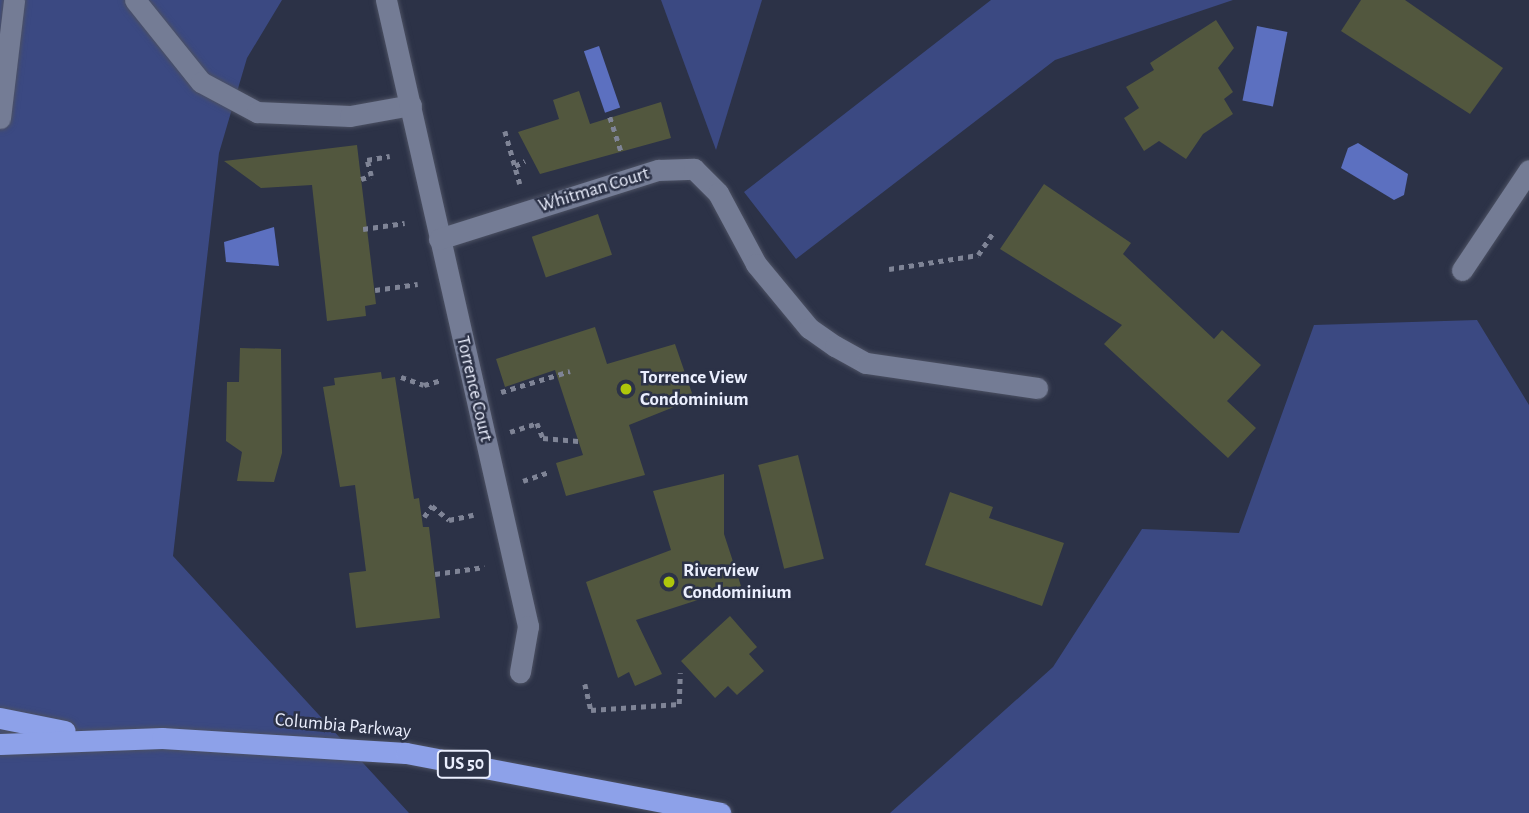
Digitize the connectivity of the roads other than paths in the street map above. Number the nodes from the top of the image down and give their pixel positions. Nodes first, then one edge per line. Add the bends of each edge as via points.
1 (15, 0) edge
2 (135, 0) edge
3 (386, 0) edge
4 (411, 105) junction
5 (0, 118) edge
6 (1529, 170) edge
7 (439, 239) junction
8 (1462, 270) dead end
9 (1037, 388) dead end
10 (520, 672) dead end
11 (0, 718) edge
12 (119, 738) junction
13 (0, 744) edge
14 (720, 813) edge

1 - 5 street
2 - 4 street via 201,82 257,112 350,116
3 - 4 street, Torrence Court
4 - 7 street, Torrence Court
6 - 8 street
7 - 9 street, Whitman Court via 632,178 694,169 708,179 756,264 809,328 866,363
7 - 10 street, Torrence Court via 528,626
11 - 12 highway
12 - 13 highway, Columbia Parkway / US 50
12 - 14 highway, Columbia Parkway / US 50 via 406,753

